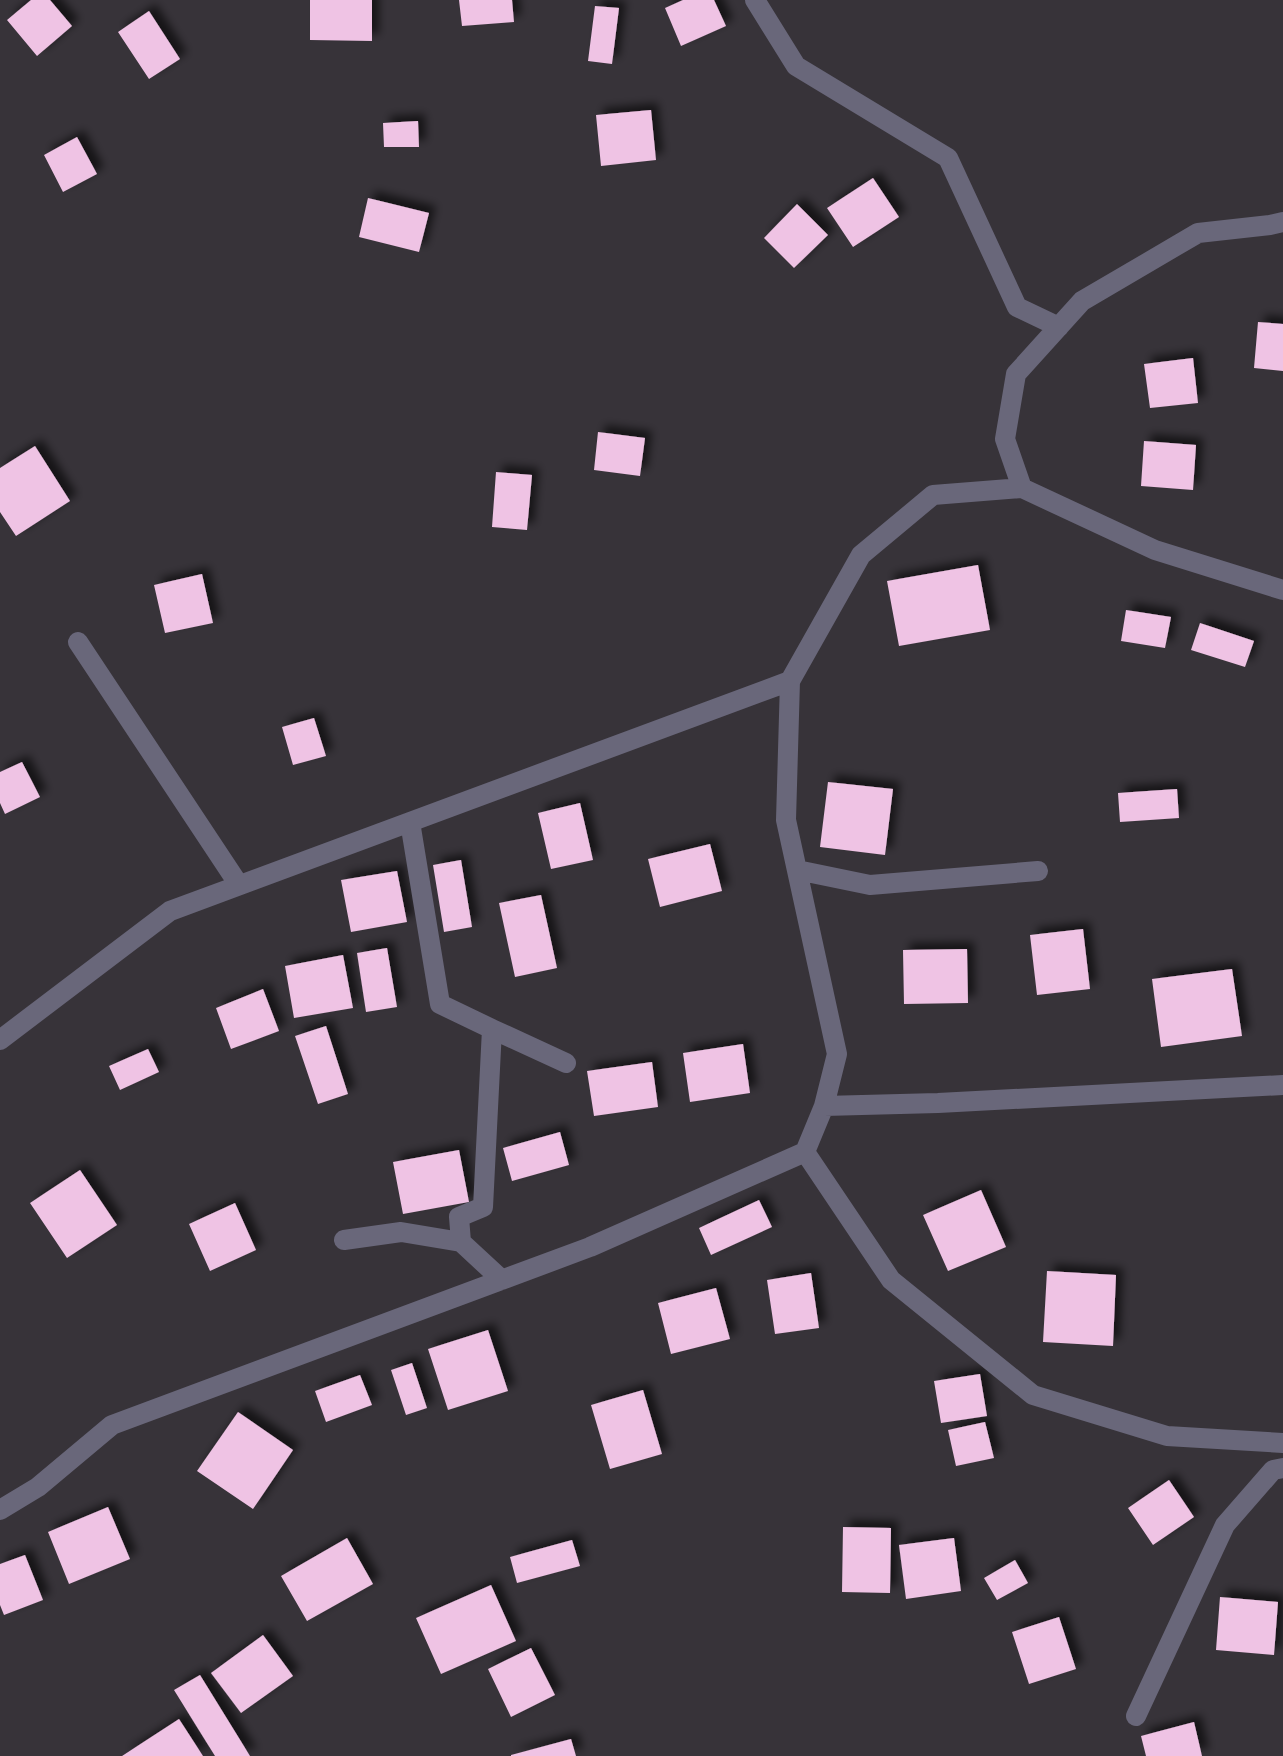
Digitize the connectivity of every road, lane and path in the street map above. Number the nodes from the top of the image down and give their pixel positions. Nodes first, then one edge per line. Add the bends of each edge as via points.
1 (755, 0) edge
2 (1283, 222) edge
3 (1059, 327) junction
4 (1022, 488) junction
5 (1283, 590) edge
6 (78, 642) dead end
7 (790, 681) junction
8 (410, 822) junction
9 (797, 870) junction
10 (1038, 871) dead end
11 (239, 885) junction
12 (492, 1029) junction
13 (0, 1040) edge
14 (566, 1063) dead end
15 (1283, 1085) edge
16 (824, 1106) junction
17 (805, 1152) junction
18 (344, 1240) dead end
19 (461, 1242) junction
20 (502, 1280) junction
21 (1283, 1443) edge
22 (1283, 1468) edge
23 (0, 1510) edge
24 (1136, 1716) dead end

1 - 3 street via 796,66 948,158 1017,307
2 - 3 street via 1198,233 1082,301
3 - 4 street via 1016,374 1005,439
4 - 5 street via 1155,550
4 - 7 street via 933,495 861,555
6 - 11 street
7 - 8 street
7 - 9 street via 786,820
8 - 11 street
8 - 12 street via 440,1004
9 - 10 street via 870,885
9 - 16 street via 837,1054
11 - 13 street via 170,911
12 - 14 street
12 - 19 street via 483,1207 459,1217
15 - 16 street
16 - 17 street
17 - 20 street
17 - 21 street via 891,1280 1033,1395 1167,1436
18 - 19 street via 401,1232
19 - 20 street
20 - 23 street via 112,1425 38,1487
22 - 24 street via 1273,1470 1225,1525

